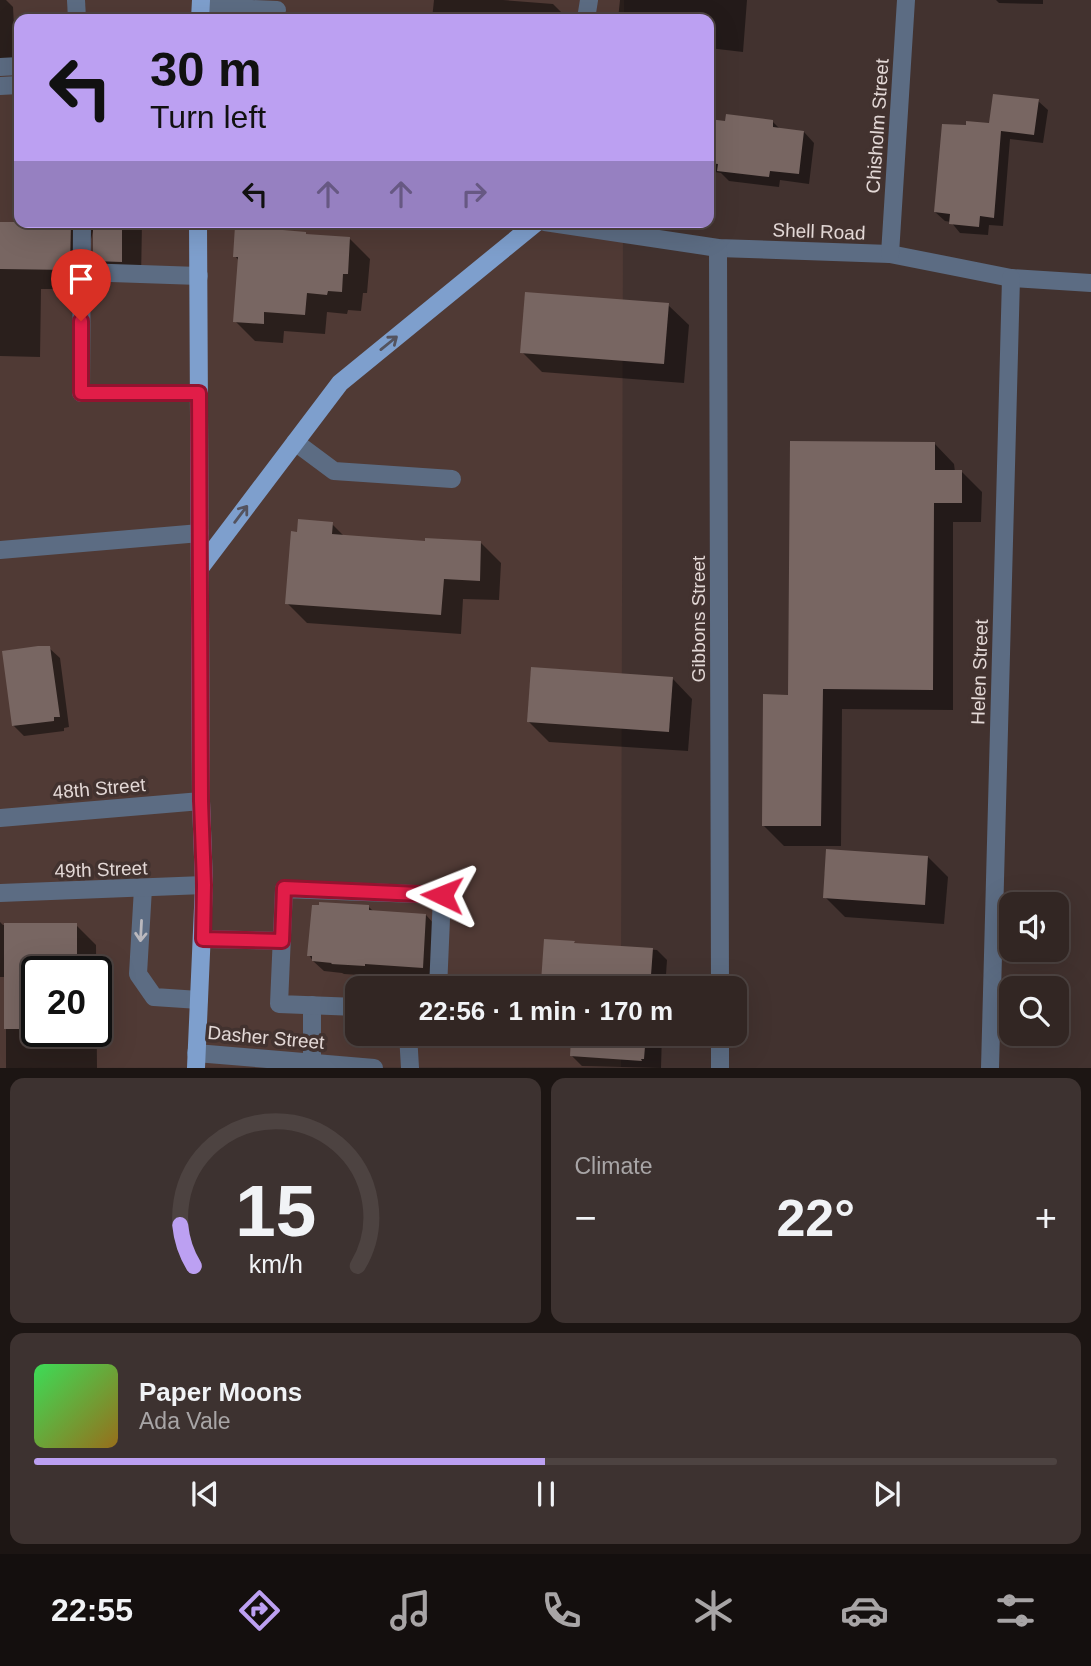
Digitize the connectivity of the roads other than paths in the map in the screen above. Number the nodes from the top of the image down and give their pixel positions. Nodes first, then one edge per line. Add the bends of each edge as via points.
1 (906, 0) edge
2 (201, 9) edge
3 (277, 10) edge
4 (82, 228) edge
5 (198, 228) edge
6 (530, 228) edge
7 (592, 228) edge
8 (718, 248) junction
9 (890, 254) junction
10 (82, 272) junction
11 (199, 276) junction
12 (1011, 278) junction
13 (1091, 283) edge
14 (199, 393) junction
15 (295, 442) junction
16 (452, 479) dead end
17 (200, 533) junction
18 (0, 550) edge
19 (200, 569) junction
20 (201, 801) junction
21 (0, 818) edge
22 (204, 885) junction
23 (143, 888) junction
24 (0, 894) edge
25 (203, 939) junction
26 (282, 941) junction
27 (439, 976) edge
28 (720, 976) edge
29 (199, 1000) junction
30 (312, 1005) junction
31 (345, 1006) edge
32 (409, 1046) edge
33 (720, 1046) edge
34 (196, 1060) edge
35 (312, 1062) junction
36 (374, 1068) edge
37 (410, 1068) edge
38 (720, 1068) edge
39 (990, 1068) edge

1 - 9 street, Chisholm Street
2 - 3 street
4 - 10 street
5 - 11 main road
15 -> 6 main road via 340,383
7 - 8 street, Shell Road
8 - 9 street, Shell Road
8 - 28 street, Gibbons Street
9 - 12 street, Shell Road
10 - 11 street
10 - 14 street via 81,393
11 - 14 main road
12 - 13 street, Shell Road
12 - 39 street, Helen Street
14 - 17 main road
15 - 16 street via 334,471
19 -> 15 main road
17 - 18 street
17 - 19 main road
19 - 20 main road
20 - 21 street, 48th Street
20 - 22 main road
22 - 23 street, 49th Street
22 - 25 main road
23 - 24 street, 49th Street
23 -> 29 street via 138,974 154,997
25 - 26 street
25 - 29 main road
26 - 27 street via 284,888 442,895
26 - 30 street via 279,1004
29 - 34 main road
30 - 31 street
30 - 35 street
32 - 37 street
33 - 38 street
34 - 35 street, Dasher Street
35 - 36 street, Dasher Street

